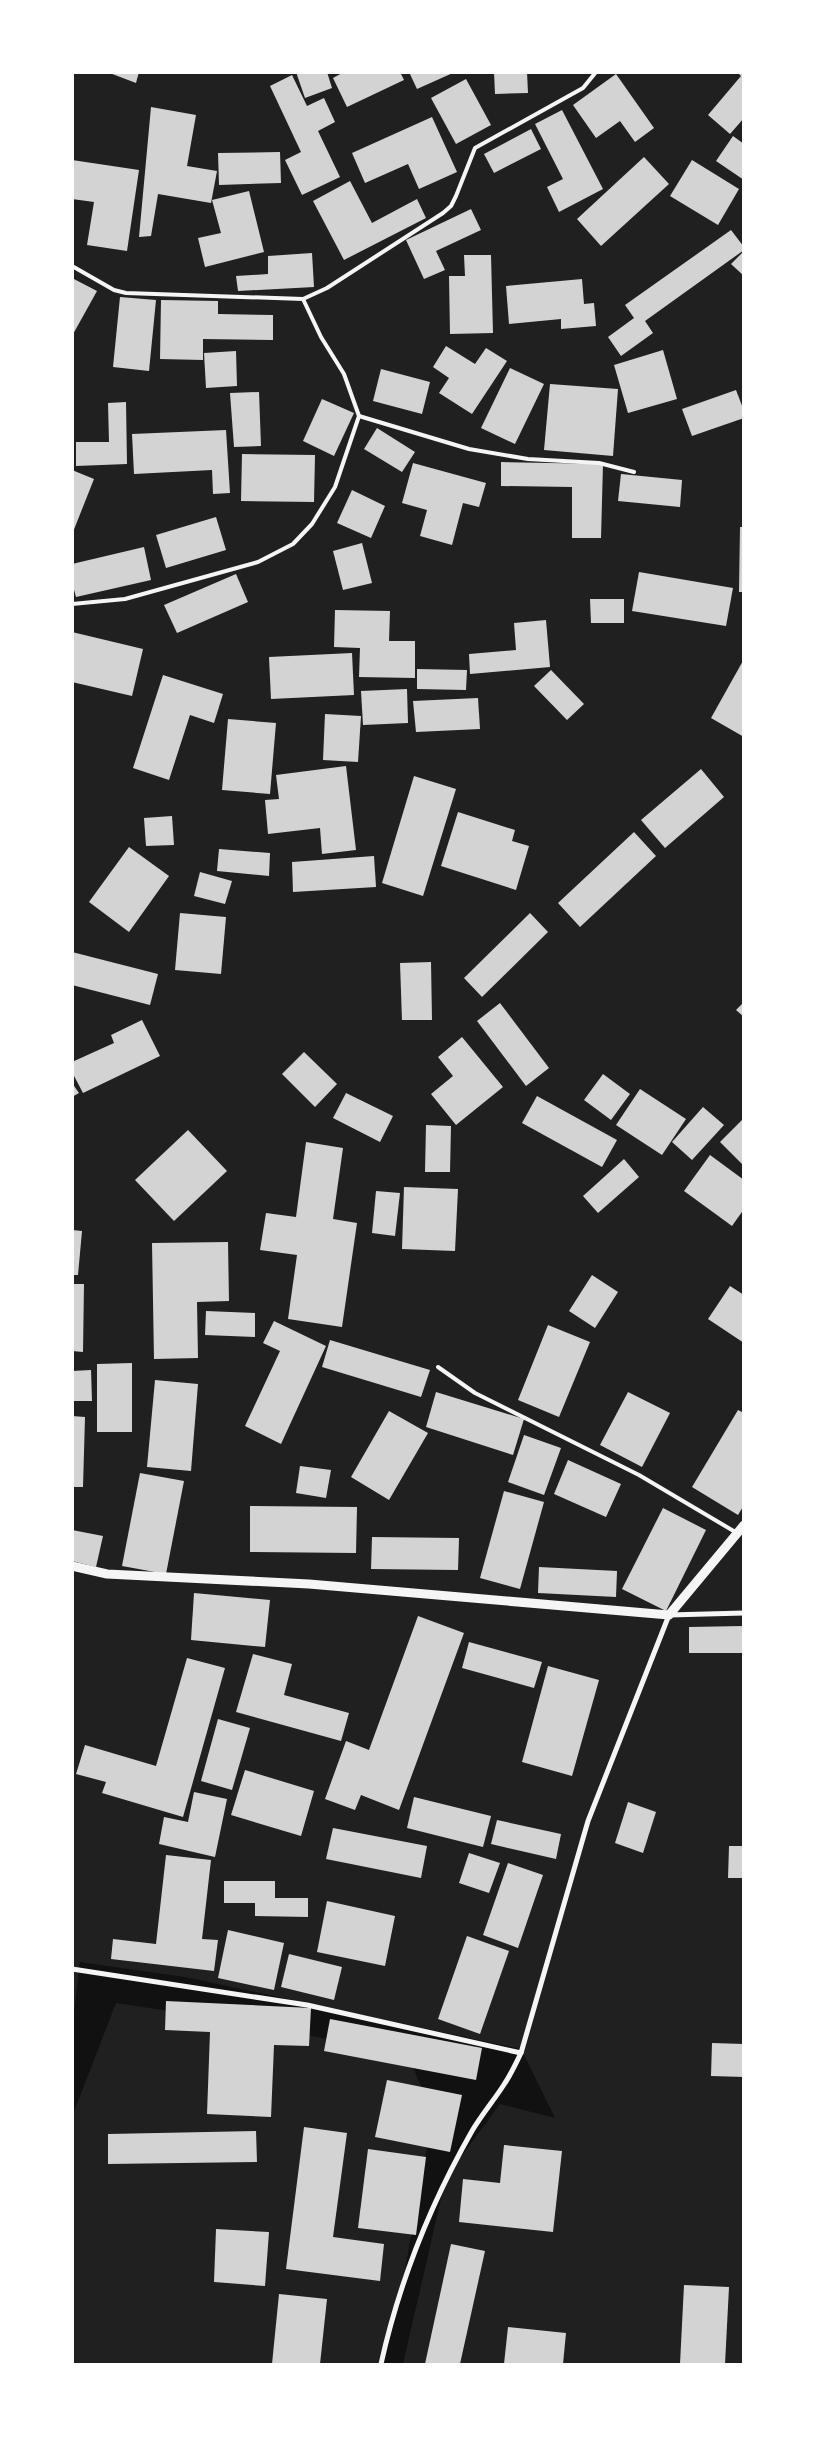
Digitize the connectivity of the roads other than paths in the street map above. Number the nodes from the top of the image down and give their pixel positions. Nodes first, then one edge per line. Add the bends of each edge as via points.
1 (596, 72) edge
2 (72, 266) edge
3 (303, 299) junction
4 (359, 416) junction
5 (634, 472) dead end
6 (72, 604) edge
7 (438, 1367) dead end
8 (744, 1525) edge
9 (737, 1533) junction
10 (72, 1566) edge
11 (744, 1613) edge
12 (669, 1615) junction
13 (73, 1969) edge
14 (72, 1973) edge
15 (521, 2053) junction
16 (381, 2364) edge

1 - 3 lane via 583,88 475,148 456,196 443,213 327,288
2 - 3 lane via 114,290 126,293
3 - 4 lane via 344,374
4 - 5 lane via 469,449 528,459 599,463
4 - 6 lane via 335,487 312,524 293,544 258,562 125,599
7 - 9 lane via 475,1393 639,1475
8 - 9 street
9 - 12 street
10 - 12 street via 107,1574 309,1584
11 - 12 street
12 - 15 street via 588,1821
13 - 14 lane
13 - 15 street via 307,2005
15 - 16 street via 473,2129 414,2252 391,2317

